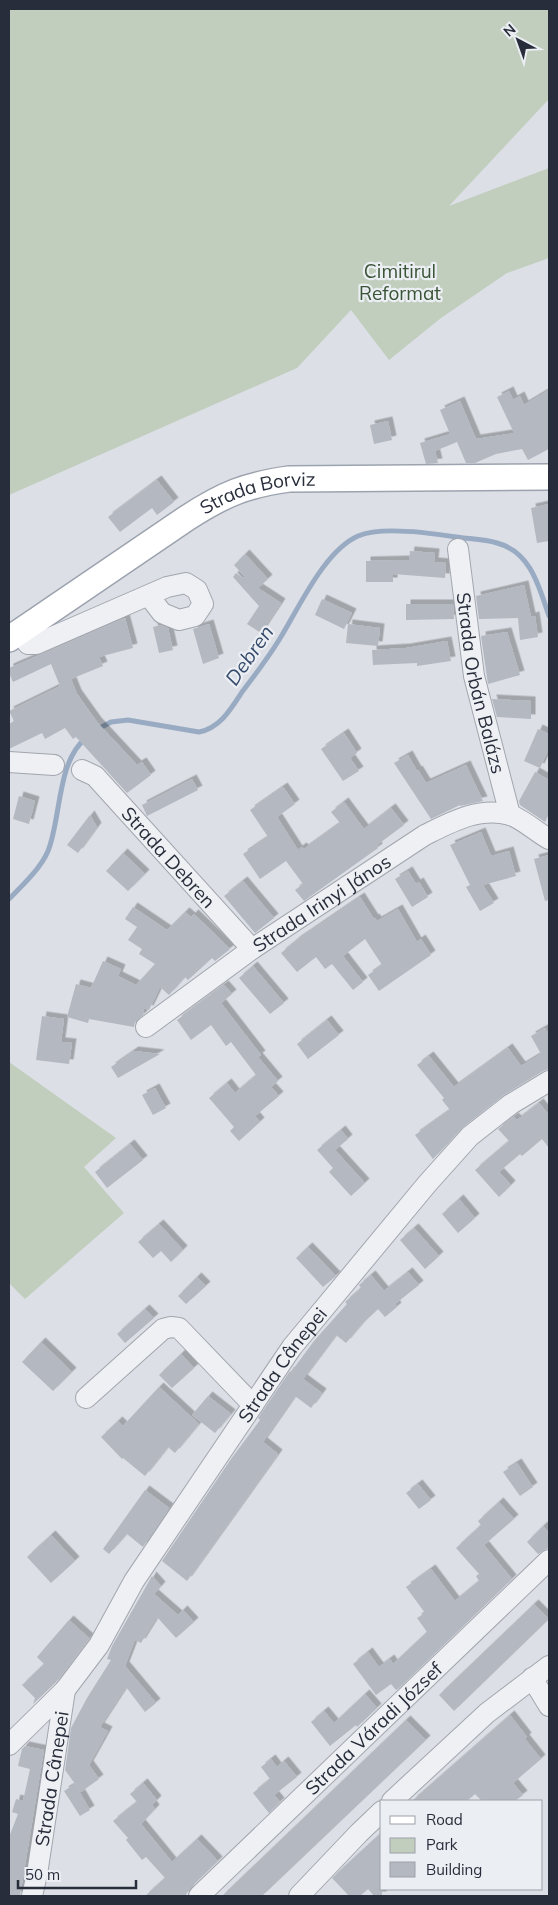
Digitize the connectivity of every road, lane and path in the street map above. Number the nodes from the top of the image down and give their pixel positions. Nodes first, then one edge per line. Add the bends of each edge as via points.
1 (549, 477) edge
2 (458, 549) dead end
3 (149, 596) dead end
4 (14, 635) edge
5 (9, 762) edge
6 (54, 765) dead end
7 (82, 770) dead end
8 (510, 815) junction
9 (549, 839) edge
10 (252, 949) junction
11 (146, 1027) dead end
12 (549, 1081) edge
13 (86, 1398) dead end
14 (253, 1406) junction
15 (549, 1560) edge
16 (549, 1666) edge
17 (532, 1678) junction
18 (65, 1690) junction
19 (549, 1706) edge
20 (9, 1745) edge
21 (393, 1800) edge
22 (380, 1813) edge
23 (32, 1896) edge
24 (199, 1896) edge
25 (299, 1896) edge

1 - 4 main road, Strada Borviz via 289,479 236,490 187,518
2 - 8 street, Strada Orbán Balázs via 474,676
3 - 4 street via 36,644 28,644
5 - 6 street
7 - 10 street, Strada Debren via 95,776
8 - 9 street
8 - 10 street, Strada Irinyi János via 474,814 446,824
10 - 11 street, Strada Irinyi János
12 - 14 street, Strada Cânepei via 511,1104 470,1136 292,1347
13 - 14 street via 163,1329 171,1327 178,1328
14 - 18 street, Strada Cânepei via 134,1581 99,1645
15 - 24 street, Strada Váradi József
16 - 17 street
17 - 19 street
17 - 21 street via 487,1714
18 - 20 street, Strada Cânepei
18 - 23 street, Strada Cânepei
22 - 25 street

